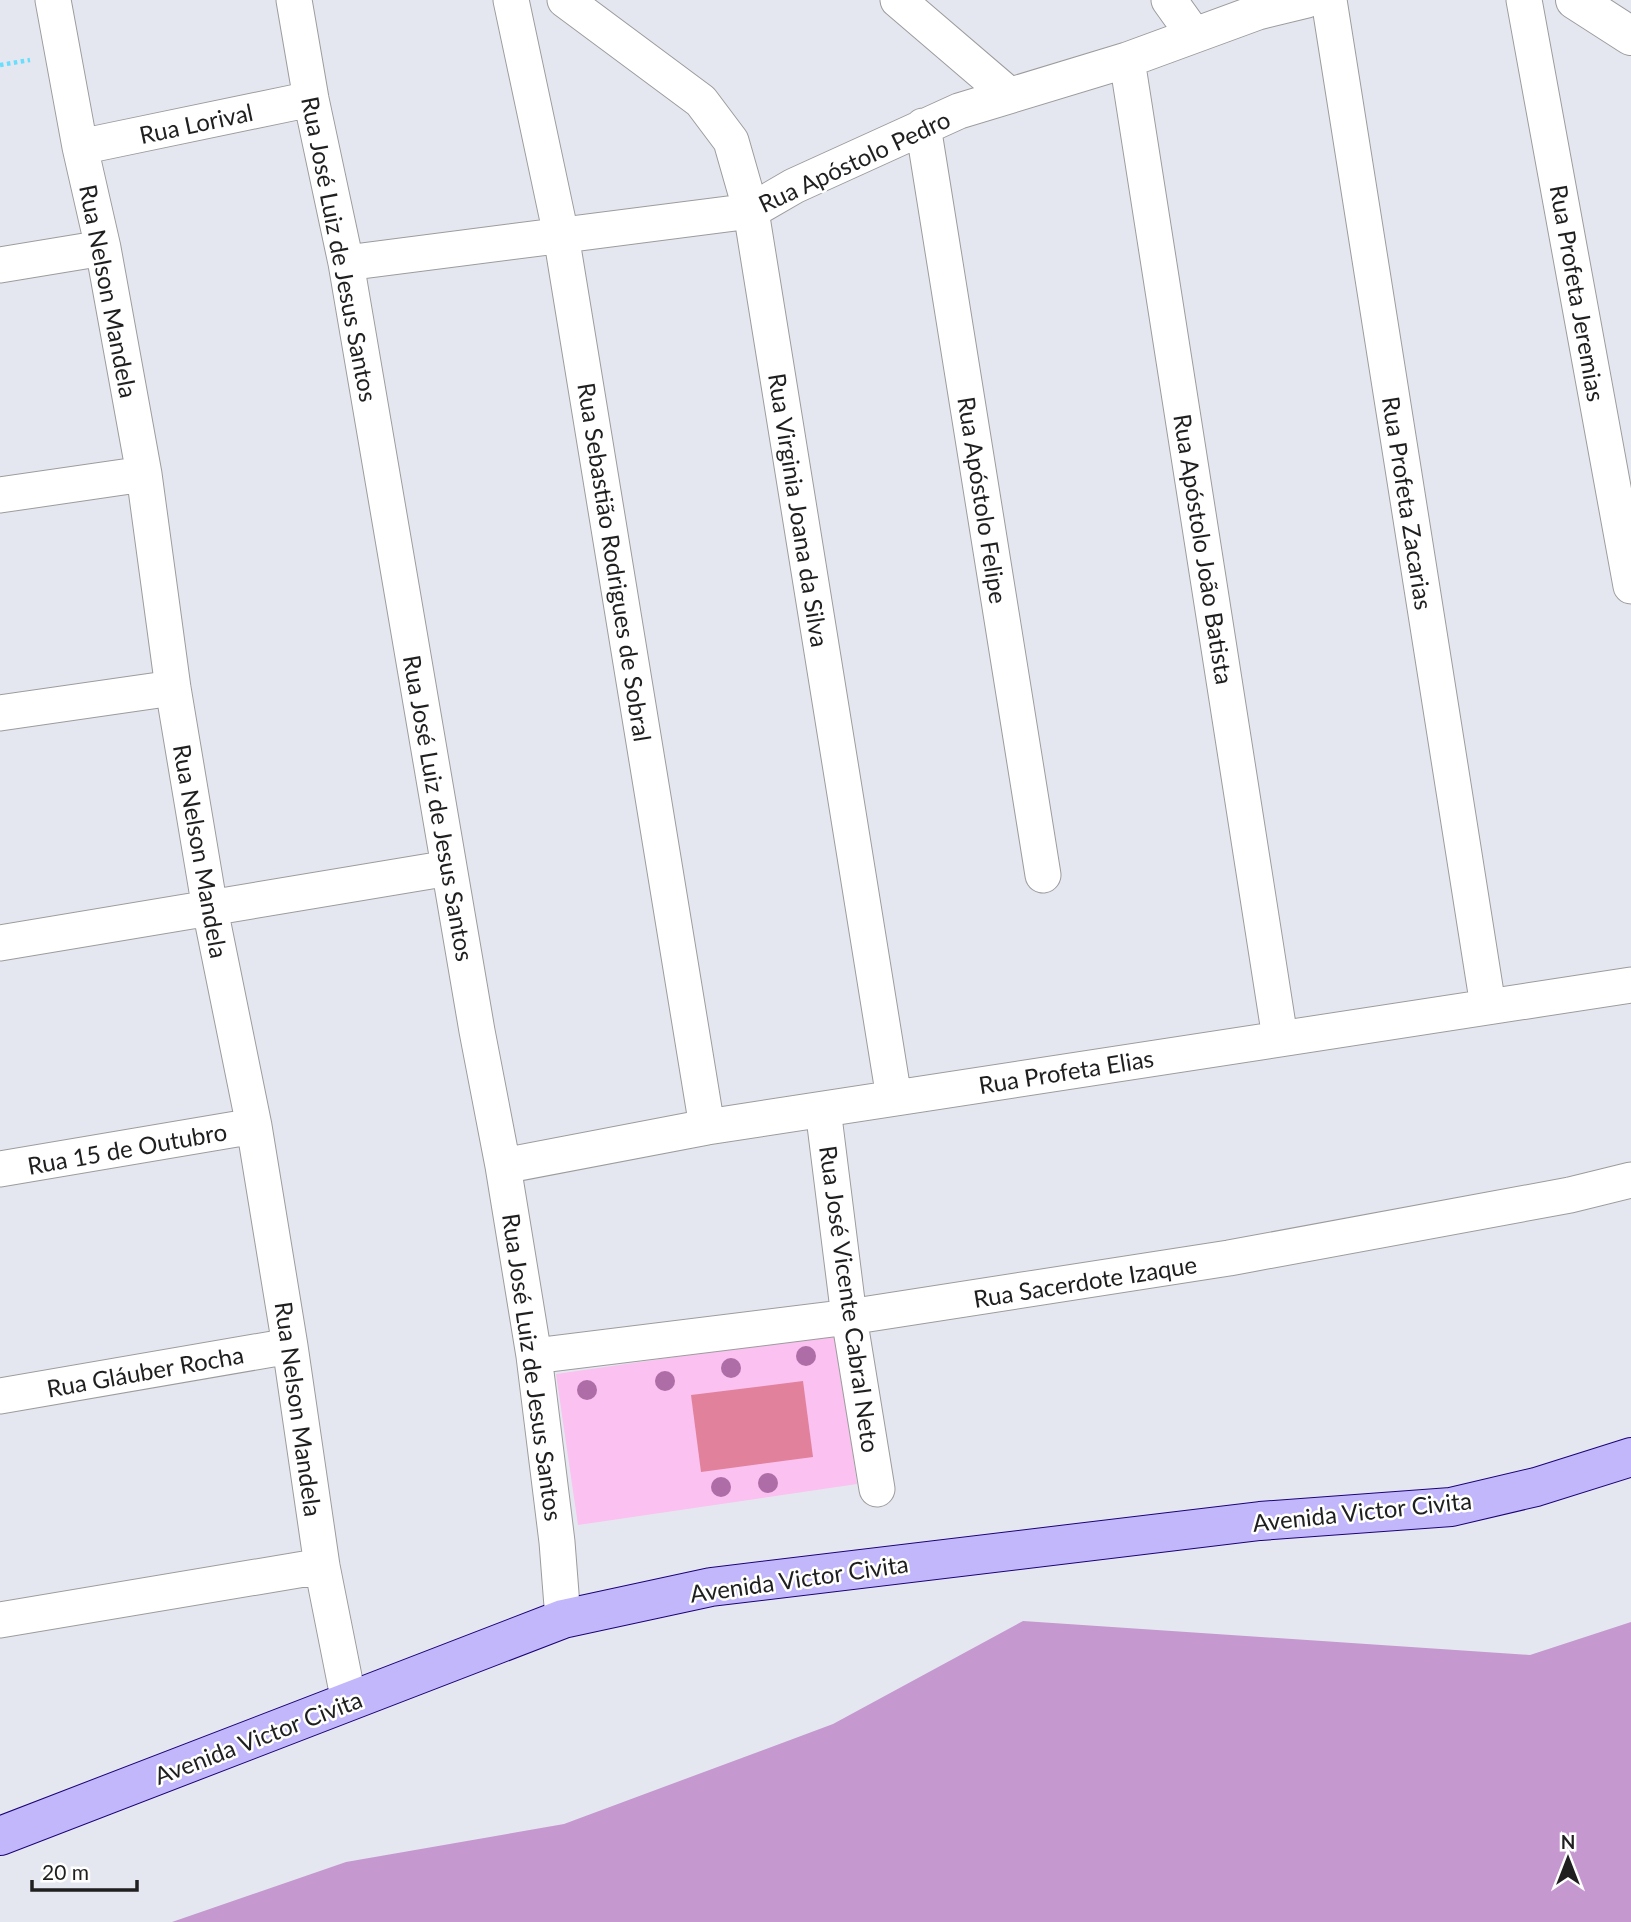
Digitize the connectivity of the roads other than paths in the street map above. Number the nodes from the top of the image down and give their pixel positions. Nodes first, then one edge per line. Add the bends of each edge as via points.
1 (53, 0) edge
2 (294, 0) edge
3 (511, 0) edge
4 (565, 0) edge
5 (898, 0) edge
6 (1169, 0) edge
7 (1307, 0) edge
8 (1329, 0) edge
9 (1524, 0) edge
10 (1575, 0) edge
11 (1194, 35) junction
12 (1631, 36) edge
13 (1127, 60) junction
14 (1009, 95) junction
15 (311, 99) junction
16 (923, 126) junction
17 (80, 147) junction
18 (751, 211) junction
19 (561, 235) junction
20 (103, 248) junction
21 (346, 263) junction
22 (0, 265) edge
23 (144, 474) junction
24 (0, 495) edge
25 (1631, 586) edge
26 (173, 688) junction
27 (0, 713) edge
28 (449, 868) junction
29 (1042, 874) dead end
30 (210, 909) junction
31 (0, 943) edge
32 (1631, 985) edge
33 (1488, 1006) junction
34 (1280, 1038) junction
35 (894, 1098) junction
36 (823, 1109) junction
37 (254, 1126) junction
38 (707, 1127) junction
39 (503, 1166) junction
40 (0, 1169) edge
41 (1631, 1180) edge
42 (849, 1317) junction
43 (290, 1346) junction
44 (534, 1356) junction
45 (0, 1395) edge
46 (1631, 1457) edge
47 (877, 1489) dead end
48 (322, 1566) junction
49 (563, 1619) junction
50 (0, 1620) edge
51 (349, 1702) junction
52 (0, 1836) edge

1 - 17 street, Rua Nelson Mandela
2 - 15 street, Rua José Luiz de Jesus Santos
3 - 19 street, Rua Sebastião Rodrigues de Sobral
4 - 18 street, Rua Virginia Joana da Silva via 701,102 731,141
5 - 14 street
6 - 11 street
7 - 11 street, Rua Apóstolo Pedro
8 - 33 street, Rua Profeta Zacarias
9 - 25 street, Rua Profeta Jeremias
10 - 12 street
11 - 13 street, Rua Apóstolo Pedro
13 - 14 street, Rua Apóstolo Pedro
13 - 34 street, Rua Apóstolo João Batista
14 - 16 street, Rua Apóstolo Pedro
15 - 17 street, Rua Lorival
15 - 21 street, Rua José Luiz de Jesus Santos
16 - 18 street, Rua Apóstolo Pedro
16 - 29 street, Rua Apóstolo Felipe
17 - 20 street, Rua Nelson Mandela
18 - 19 street, Rua Apóstolo Pedro
18 - 35 street, Rua Virginia Joana da Silva
19 - 21 street, Rua Apóstolo Pedro
19 - 38 street, Rua Sebastião Rodrigues de Sobral
20 - 22 street
20 - 23 street, Rua Nelson Mandela
21 - 28 street, Rua José Luiz de Jesus Santos
23 - 24 street
23 - 26 street, Rua Nelson Mandela
26 - 27 street
26 - 30 street, Rua Nelson Mandela
28 - 30 street
28 - 39 street, Rua José Luiz de Jesus Santos
30 - 31 street
30 - 37 street, Rua Nelson Mandela
32 - 33 street, Rua Profeta Elias
33 - 34 street, Rua Profeta Elias
34 - 35 street, Rua Profeta Elias
35 - 36 street, Rua Profeta Elias
36 - 38 street, Rua Profeta Elias
36 - 42 street, Rua José Vicente Cabral Neto
37 - 40 street, Rua 15 de Outubro
37 - 43 street, Rua Nelson Mandela
38 - 39 street, Rua Profeta Elias
39 - 44 street, Rua José Luiz de Jesus Santos
41 - 42 street, Rua Sacerdote Izaque via 1229,1258
42 - 44 street, Rua Sacerdote Izaque
42 - 47 street, Rua José Vicente Cabral Neto
43 - 45 street, Rua Gláuber Rocha
43 - 48 street, Rua Nelson Mandela
44 - 49 street, Rua José Luiz de Jesus Santos
46 - 49 main road, Avenida Victor Civita via 1451,1507 1260,1521 725,1586
48 - 50 street
48 - 51 street, Rua Nelson Mandela
49 - 51 main road, Avenida Victor Civita
51 - 52 main road, Avenida Victor Civita

